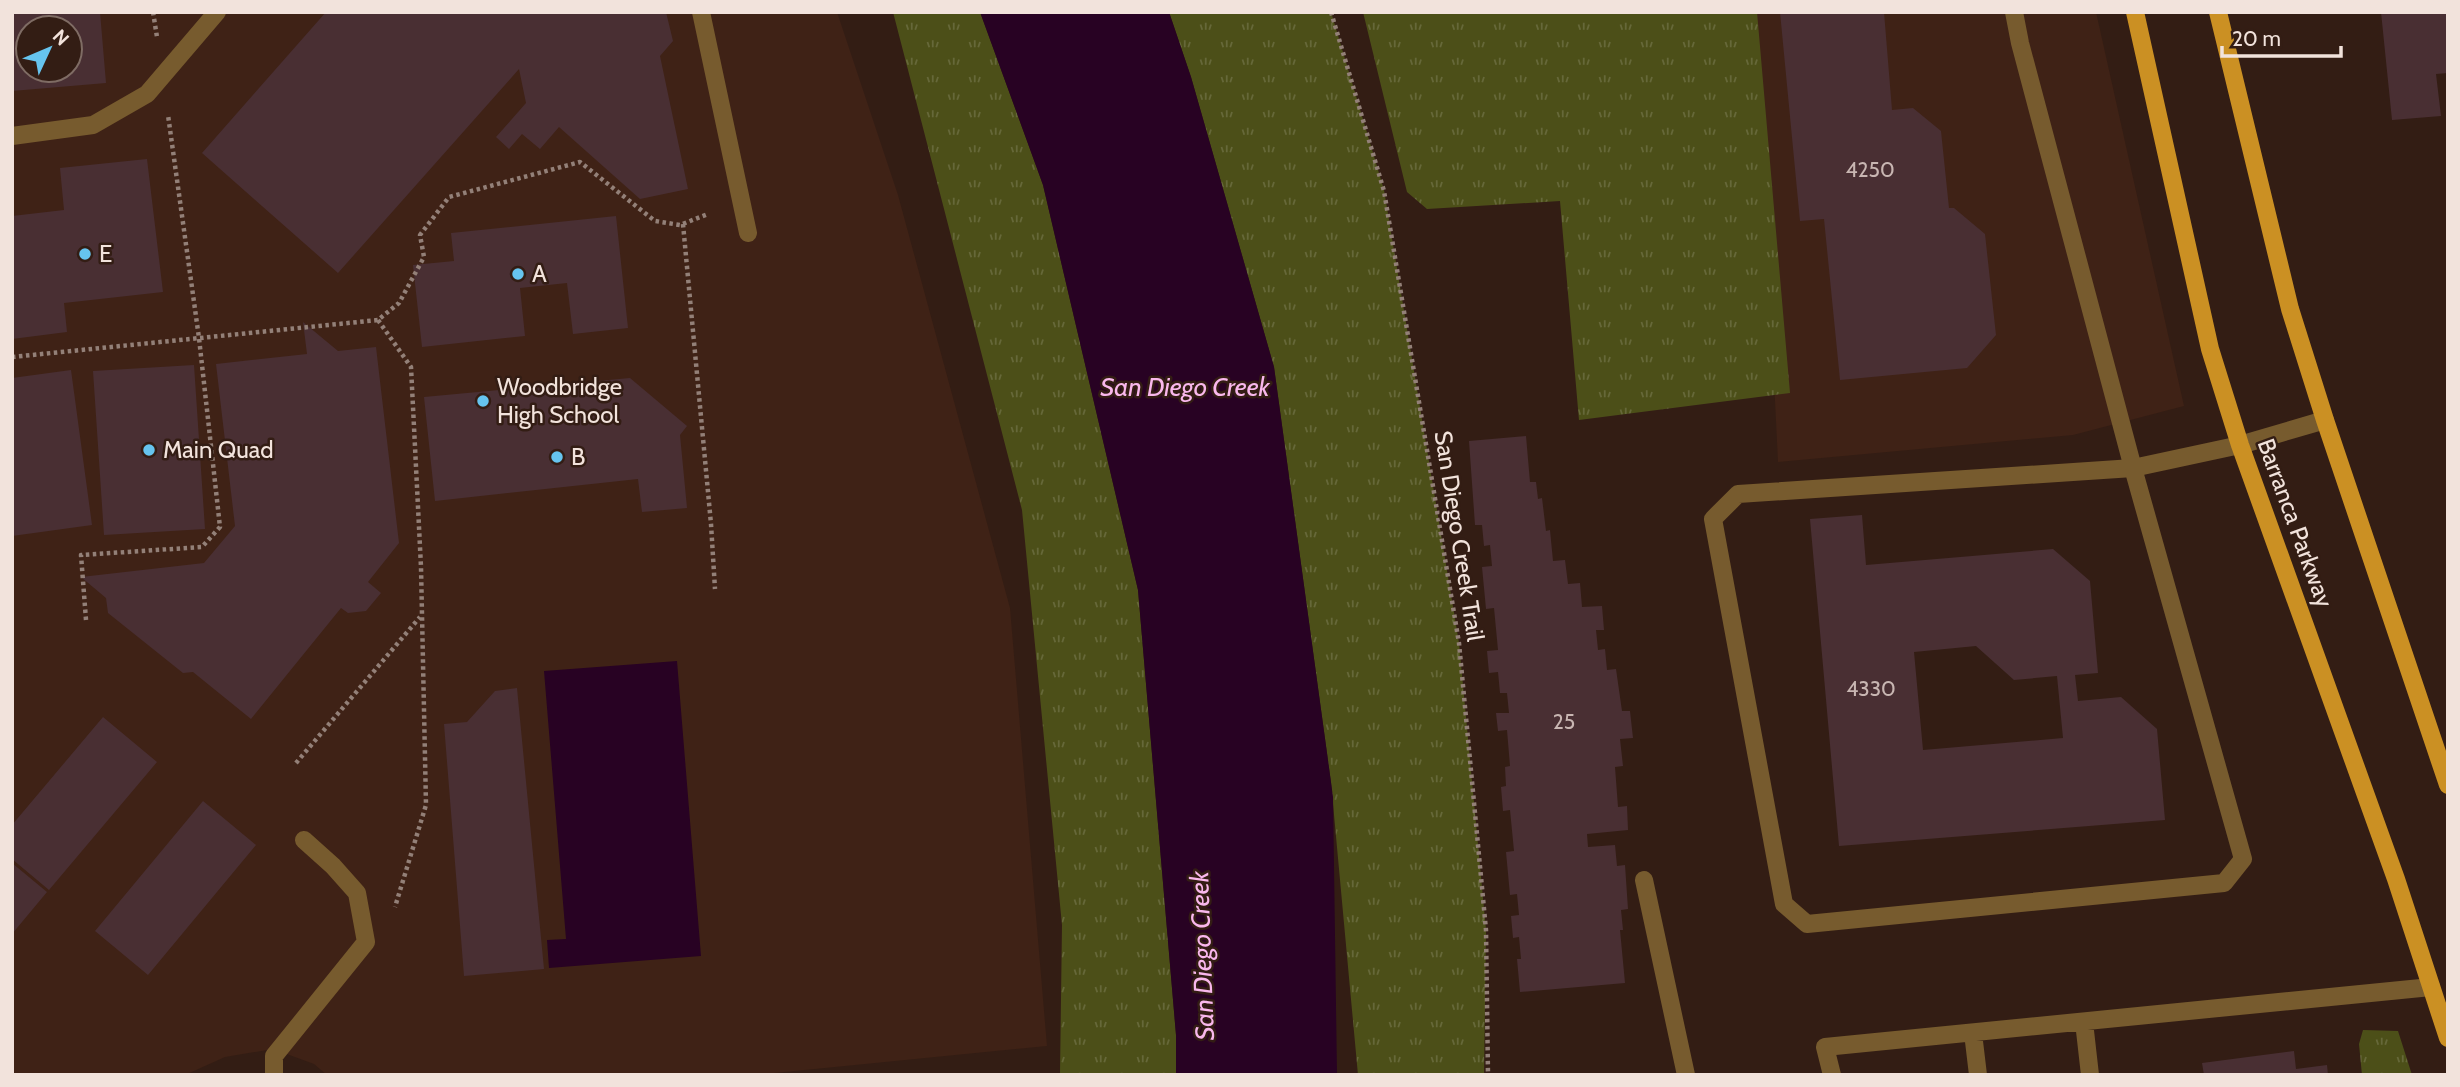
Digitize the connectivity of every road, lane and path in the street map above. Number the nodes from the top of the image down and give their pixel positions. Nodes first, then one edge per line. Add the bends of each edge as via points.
1 (153, 12) edge
2 (217, 12) edge
3 (702, 12) edge
4 (1331, 12) edge
5 (2014, 12) edge
6 (2135, 12) edge
7 (2218, 12) edge
8 (163, 76) junction
9 (12, 136) edge
10 (708, 214) dead end
11 (683, 224) junction
12 (748, 233) dead end
13 (378, 320) junction
14 (199, 338) junction
15 (12, 357) edge
16 (2325, 420) junction
17 (2241, 445) junction
18 (2133, 468) junction
19 (715, 589) dead end
20 (421, 616) junction
21 (86, 620) dead end
22 (296, 764) dead end
23 (2448, 785) edge
24 (304, 840) dead end
25 (1644, 880) dead end
26 (395, 907) dead end
27 (2431, 988) junction
28 (2084, 1022) junction
29 (1973, 1033) junction
30 (2448, 1038) edge
31 (274, 1075) edge
32 (1488, 1075) edge
33 (1686, 1075) edge
34 (1832, 1075) edge
35 (1978, 1075) edge
36 (2090, 1075) edge

1 - 8 path
2 - 8 lane
3 - 12 lane
4 - 32 path, San Diego Creek Trail via 1384,191 1459,643 1486,930
5 - 18 lane
6 - 17 main road, Barranca Parkway via 2210,349
7 - 16 main road via 2290,309
8 - 9 lane via 147,94 93,125
8 - 14 path
10 - 11 path
11 - 13 path via 655,221 580,162 449,197 420,235 424,257 399,303
11 - 19 path
13 - 14 path
13 - 20 path via 411,366
14 - 15 path
14 - 21 path via 220,527 202,547 81,555
16 - 17 lane
16 - 23 main road
17 - 18 lane
17 - 27 main road, Barranca Parkway
18 - 18 lane via 1738,494 1713,519 1784,904 1807,924 2224,883 2244,859
20 - 22 path
20 - 26 path via 426,805
24 - 31 lane via 357,893 366,942 274,1056
25 - 33 lane
27 - 28 lane
27 - 30 main road, Barranca Parkway
28 - 29 lane
28 - 36 lane
29 - 34 lane via 1825,1048
29 - 35 lane

